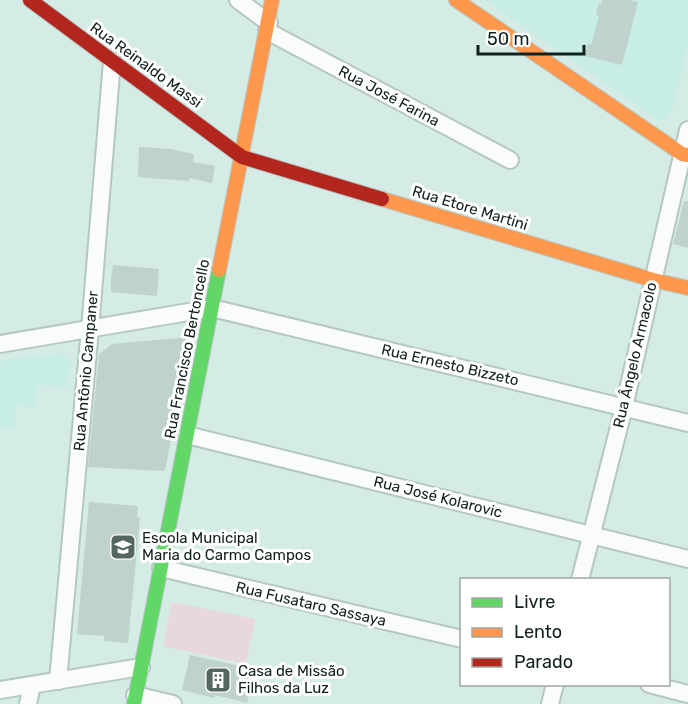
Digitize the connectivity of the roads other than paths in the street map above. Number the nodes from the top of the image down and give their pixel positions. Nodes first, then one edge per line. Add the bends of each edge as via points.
1 (30, 0) edge
2 (238, 0) edge
3 (273, 0) edge
4 (456, 0) edge
5 (268, 27) junction
6 (112, 61) junction
7 (688, 130) edge
8 (685, 154) edge
9 (242, 157) junction
10 (510, 160) dead end
11 (653, 280) junction
12 (688, 288) edge
13 (212, 309) junction
14 (90, 329) junction
15 (0, 344) edge
16 (624, 407) junction
17 (688, 423) edge
18 (187, 435) junction
19 (591, 535) junction
20 (688, 559) edge
21 (161, 568) junction
22 (580, 578) edge
23 (460, 639) edge
24 (141, 668) junction
25 (58, 681) junction
26 (32, 685) junction
27 (554, 686) edge
28 (657, 686) edge
29 (0, 690) edge
30 (688, 694) edge
31 (135, 700) edge
32 (28, 704) edge
33 (173, 704) edge
34 (550, 704) edge

1 - 6 street, Rua Reinaldo Massi
2 - 5 street, Rua José Farina
3 - 5 street, Rua Francisco Bertoncello
4 - 8 street
5 - 9 street, Rua Francisco Bertoncello
5 - 10 street, Rua José Farina
6 - 9 street, Rua Reinaldo Massi
6 - 14 street, Rua Antônio Campaner
7 - 8 street, Rua Ângelo Armacolo
8 - 11 street, Rua Ângelo Armacolo
9 - 11 street, Rua Etore Martini
9 - 13 street, Rua Francisco Bertoncello
11 - 12 street, Rua Etore Martini
11 - 16 street, Rua Ângelo Armacolo
13 - 14 street
13 - 16 street, Rua Ernesto Bizzeto
13 - 18 street, Rua Francisco Bertoncello
14 - 15 street
14 - 25 street, Rua Antônio Campaner
16 - 17 street, Rua Ernesto Bizzeto
16 - 19 street, Rua Ângelo Armacolo
18 - 19 street, Rua José Kolarovic
18 - 21 street, Rua Francisco Bertoncello
19 - 20 street, Rua José Kolarovic
19 - 22 street, Rua Ângelo Armacolo
21 - 23 street, Rua Fusataro Sassaya
21 - 24 street, Rua Francisco Bertoncello
24 - 25 street
24 - 31 street, Rua Francisco Bertoncello
25 - 26 street
26 - 29 street
26 - 32 street
27 - 34 street
28 - 30 street
31 - 33 street

